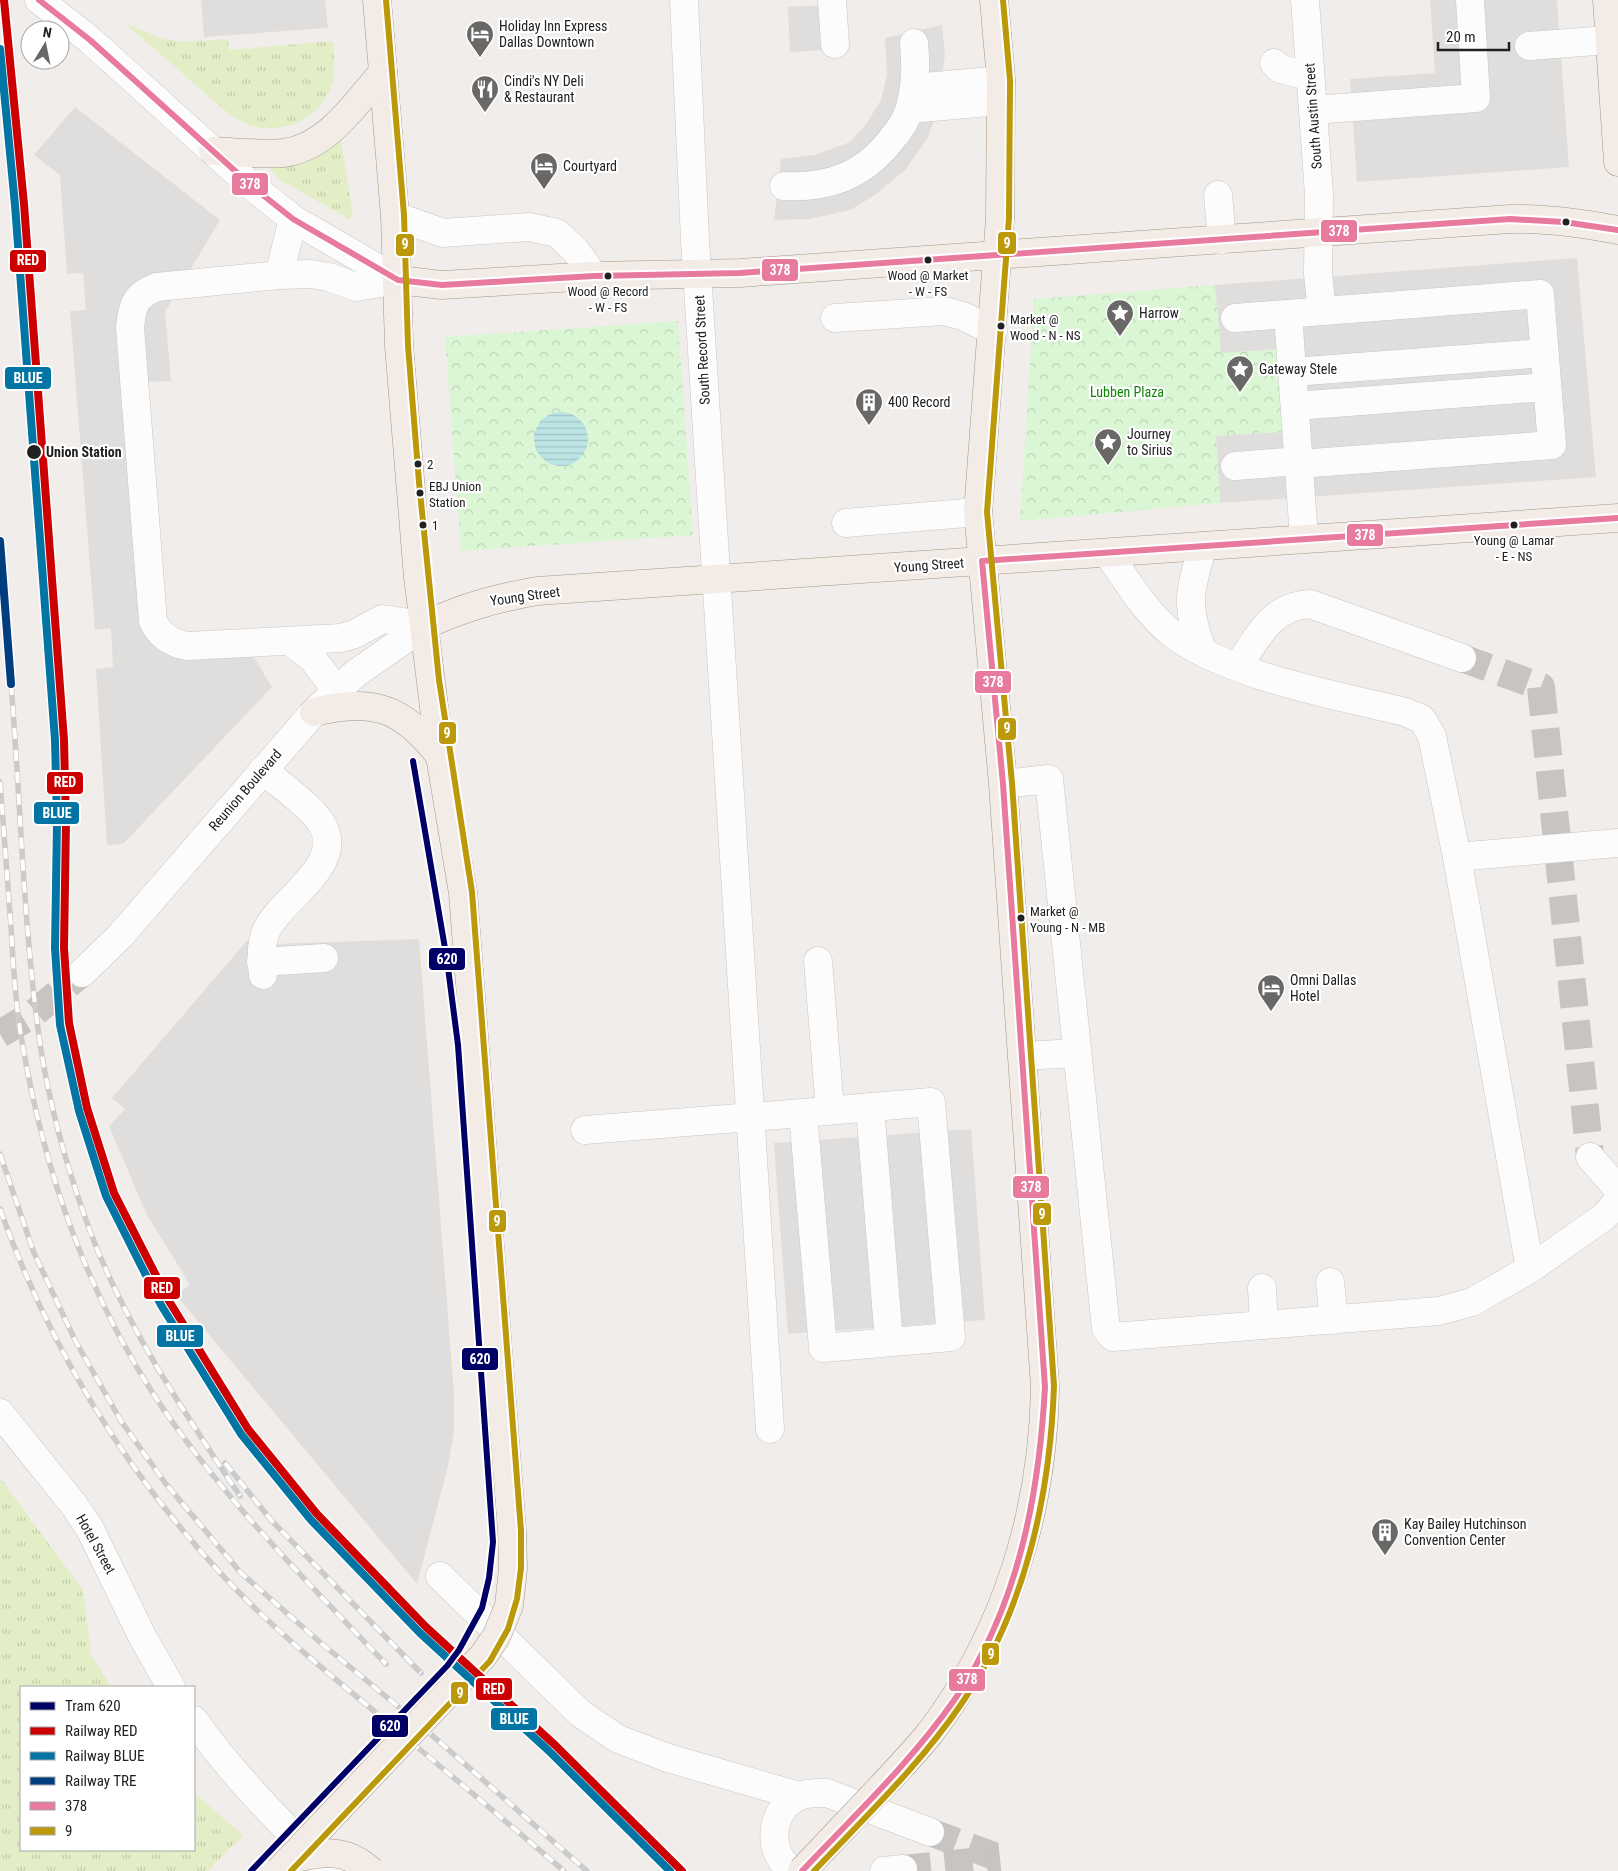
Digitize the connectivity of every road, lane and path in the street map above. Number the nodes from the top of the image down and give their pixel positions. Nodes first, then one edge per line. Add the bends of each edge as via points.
1 (39, 0) edge
2 (377, 0) edge
3 (684, 0) edge
4 (832, 0) edge
5 (994, 0) edge
6 (1306, 0) edge
7 (1470, 0) edge
8 (1607, 0) edge
9 (1610, 40) junction
10 (914, 43) dead end
11 (835, 44) dead end
12 (1529, 46) dead end
13 (1274, 64) dead end
14 (383, 72) junction
15 (1310, 76) junction
16 (1000, 90) junction
17 (912, 98) junction
18 (1313, 110) junction
19 (213, 151) junction
20 (1618, 162) edge
21 (784, 186) dead end
22 (1218, 195) dead end
23 (395, 216) junction
24 (293, 219) junction
25 (1618, 230) edge
26 (1320, 232) junction
27 (1222, 240) junction
28 (998, 255) junction
29 (697, 273) junction
30 (279, 275) junction
31 (594, 276) junction
32 (398, 280) junction
33 (1322, 311) junction
34 (1288, 314) junction
35 (835, 318) dead end
36 (1235, 318) dead end
37 (993, 331) junction
38 (1544, 353) junction
39 (1293, 372) junction
40 (1547, 387) junction
41 (1295, 406) junction
42 (1299, 462) junction
43 (1234, 466) dead end
44 (978, 512) junction
45 (1618, 518) edge
46 (846, 523) dead end
47 (1304, 538) junction
48 (1203, 546) junction
49 (1108, 554) junction
50 (982, 561) junction
51 (716, 580) junction
52 (424, 625) junction
53 (291, 642) junction
54 (1204, 652) junction
55 (1462, 658) tunnel mouth
56 (1238, 666) junction
57 (337, 690) junction
58 (314, 712) junction
59 (440, 756) junction
60 (262, 770) junction
61 (1003, 784) junction
62 (1618, 843) edge
63 (1456, 857) junction
64 (324, 958) dead end
65 (818, 961) dead end
66 (82, 973) tunnel mouth
67 (1077, 1053) junction
68 (1022, 1056) junction
69 (870, 1107) junction
70 (830, 1110) junction
71 (803, 1112) junction
72 (751, 1117) junction
73 (585, 1130) dead end
74 (1590, 1157) tunnel mouth
75 (1618, 1189) edge
76 (1614, 1210) edge
77 (1530, 1268) junction
78 (1330, 1282) dead end
79 (1262, 1288) dead end
80 (1334, 1320) junction
81 (1264, 1325) junction
82 (889, 1342) junction
83 (1, 1417) edge
84 (770, 1429) dead end
85 (440, 1576) dead end
86 (170, 1686) edge
87 (195, 1721) edge
88 (799, 1796) junction
89 (930, 1832) tunnel mouth
90 (285, 1865) edge
91 (329, 1871) edge
92 (371, 1871) edge
93 (794, 1871) edge
94 (802, 1871) edge

1 - 19 street via 90,40
2 - 14 main road
3 - 29 street, South Record Street
4 - 11 street
5 - 16 main road
6 - 15 street, South Austin Street
7 - 18 street via 1476,98
8 - 9 main road
9 - 12 street
9 - 20 main road
10 - 17 street via 916,63
13 - 15 street via 1280,69
14 - 19 main road via 332,129 312,144 283,153
14 - 23 main road
15 - 18 street, South Austin Street
16 - 17 street
16 - 28 main road
17 - 21 street via 900,129 866,167 827,184
18 - 26 street, South Austin Street
19 - 24 street
22 - 27 street
23 - 31 street via 443,233 530,227 557,233 576,251
23 - 32 main road
24 - 30 street
24 - 32 street
25 - 26 main road via 1540,218
26 - 27 main road
26 - 33 street, South Austin Street via 1318,274
27 - 28 main road
28 - 29 main road via 740,273
28 - 37 main road
29 - 31 main road
29 - 51 street, South Record Street
30 - 32 street via 311,274 356,287
30 - 53 street via 157,287 138,299 131,313 130,328 153,621 158,632 174,644 187,646
31 - 32 main road via 442,285
32 - 52 main road via 401,375
33 - 34 street
33 - 38 street via 1540,294
34 - 36 street
34 - 39 street
35 - 37 street via 953,312
37 - 44 main road
38 - 39 street
38 - 40 street
39 - 41 street
40 - 41 street
40 - 42 street via 1552,445
41 - 42 street
42 - 43 street
42 - 47 street
44 - 46 street
44 - 50 main road
45 - 47 main road, Young Street
47 - 48 main road, Young Street
48 - 49 main road, Young Street
48 - 54 street via 1190,591 1190,611
49 - 50 main road, Young Street
49 - 54 street via 1150,612 1174,635
50 - 51 main road, Young Street
50 - 61 main road
51 - 52 main road, Young Street via 537,591 467,606
51 - 72 street, South Record Street
52 - 53 street via 382,619 341,638
52 - 57 street, Reunion Boulevard
52 - 59 main road
53 - 57 street via 312,658
54 - 56 street
55 - 56 street via 1310,604 1297,605 1274,616
56 - 63 street via 1286,683 1405,712 1422,720 1432,736
57 - 58 street, Reunion Boulevard
58 - 59 main road via 344,705 386,711 418,730
58 - 60 street, Reunion Boulevard
59 - 90 main road, bridge via 462,893 512,1532 509,1606 496,1637 483,1656
60 - 64 street via 319,819 327,833 322,865 267,929 262,945 262,968
60 - 66 street, Reunion Boulevard via 121,934
61 - 67 street via 1049,779
61 - 68 main road
62 - 63 street
63 - 77 street
65 - 70 street
67 - 68 street
67 - 81 street via 1106,1329 1113,1337
68 - 94 main road, bridge via 1045,1387 1044,1431 1033,1507 1016,1571 994,1626 968,1677 935,1726 890,1779
69 - 70 street
69 - 82 street
69 - 82 street via 931,1102 951,1337
70 - 71 street
71 - 72 street
71 - 82 street via 823,1348
72 - 73 street
72 - 84 street, South Record Street
74 - 75 street
76 - 77 street
77 - 80 street via 1472,1302 1439,1311
78 - 80 street
79 - 81 street
80 - 81 street
83 - 86 street, Hotel Street via 90,1529 142,1636
85 - 88 street via 581,1714 618,1739 668,1758
87 - 91 street via 266,1809
88 - 89 street via 813,1792 827,1794
88 - 93 street via 778,1816 774,1830 775,1845 781,1858
90 - 92 main road, bridge via 321,1852 341,1854 362,1863

